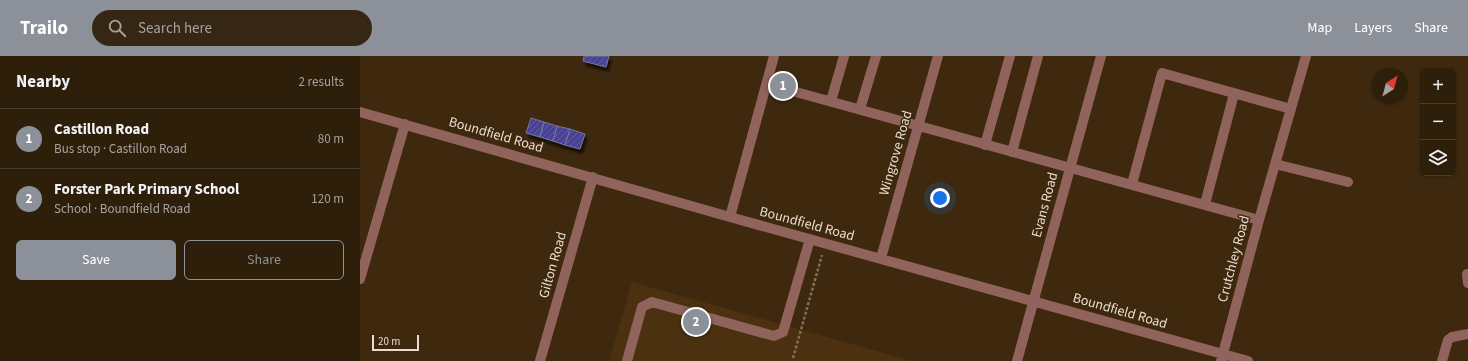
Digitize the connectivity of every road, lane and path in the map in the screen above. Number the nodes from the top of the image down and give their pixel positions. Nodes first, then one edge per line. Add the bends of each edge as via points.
1 (774, 56) edge
2 (844, 56) edge
3 (876, 56) edge
4 (938, 56) edge
5 (1010, 56) edge
6 (1038, 56) edge
7 (1101, 56) edge
8 (1306, 56) edge
9 (767, 84) junction
10 (1234, 94) junction
11 (831, 102) junction
12 (860, 109) junction
13 (1291, 109) junction
14 (360, 112) edge
15 (405, 124) junction
16 (918, 127) junction
17 (985, 145) junction
18 (1012, 152) junction
19 (1276, 164) junction
20 (1070, 168) junction
21 (593, 177) junction
22 (1348, 182) dead end
23 (1132, 184) junction
24 (1205, 204) junction
25 (730, 217) junction
26 (1258, 220) junction
27 (810, 238) junction
28 (826, 243) junction
29 (881, 258) junction
30 (360, 279) edge
31 (1034, 301) junction
32 (1468, 334) edge
33 (1222, 357) edge
34 (793, 358) dead end
35 (540, 361) edge
36 (627, 361) edge
37 (1017, 361) edge
38 (1248, 361) edge
39 (1442, 361) edge

1 - 9 street
2 - 11 street
3 - 12 street
4 - 16 street, Wingrove Road
5 - 17 street
6 - 18 street
7 - 20 street, Evans Road
8 - 13 street, Crutchley Road
9 - 11 street
9 - 25 street
10 - 13 street
10 - 23 street via 1162,74
10 - 24 street
11 - 12 street
12 - 16 street
13 - 19 street, Crutchley Road
14 - 15 street, Boundfield Road
15 - 21 street, Boundfield Road
15 - 30 street
16 - 17 street
16 - 29 street, Wingrove Road
17 - 18 street
18 - 20 street
19 - 22 street
19 - 26 street, Crutchley Road
20 - 23 street
20 - 31 street, Evans Road
21 - 25 street, Boundfield Road
21 - 35 street, Gilton Road
23 - 24 street
24 - 26 street
25 - 27 street, Boundfield Road
26 - 33 street, Crutchley Road
27 - 28 street, Boundfield Road
27 - 36 street via 783,332 774,336 652,302 642,306
28 - 29 street, Boundfield Road
28 - 34 path
29 - 31 street, Boundfield Road
31 - 33 street, Boundfield Road
31 - 37 street, Evans Road
32 - 39 street via 1448,340
33 - 38 street, Boundfield Road

